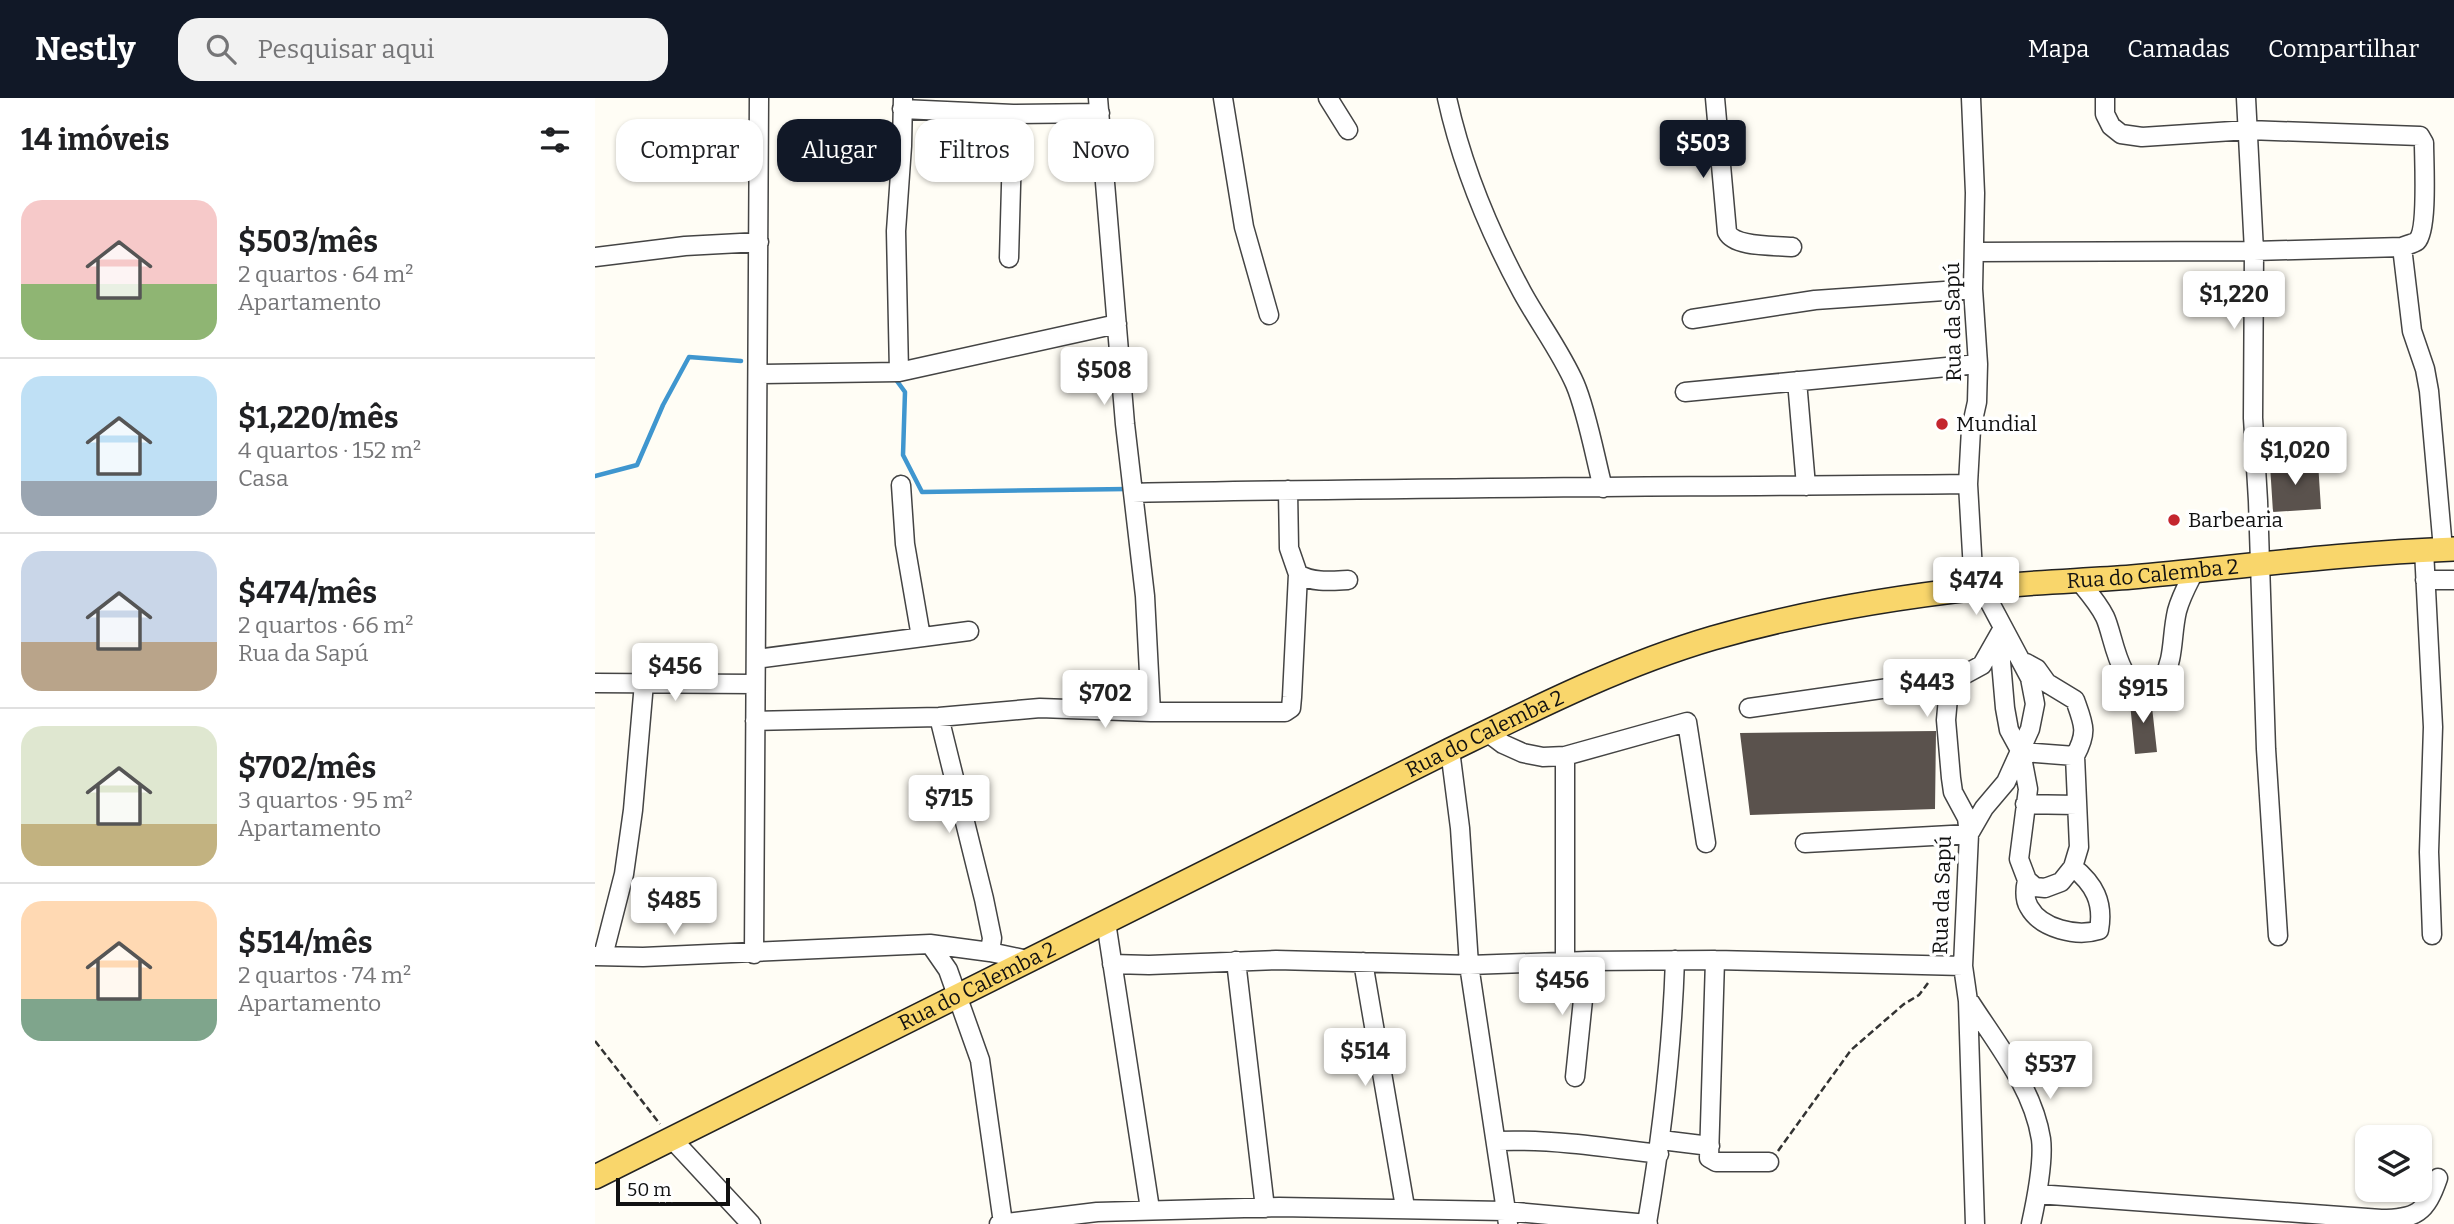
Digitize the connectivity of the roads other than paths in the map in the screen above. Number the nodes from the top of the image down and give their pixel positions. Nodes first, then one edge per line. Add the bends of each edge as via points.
1 (759, 98) edge
2 (1223, 98) edge
3 (1328, 98) edge
4 (1447, 98) edge
5 (1715, 98) edge
6 (1971, 98) edge
7 (2105, 98) edge
8 (2246, 98) edge
9 (903, 104) edge
10 (1099, 106) edge
11 (1013, 114) junction
12 (1348, 130) dead end
13 (2248, 130) junction
14 (759, 242) junction
15 (1792, 247) dead end
16 (2402, 247) junction
17 (2254, 251) junction
18 (1974, 252) junction
19 (595, 257) edge
20 (1009, 258) dead end
21 (1973, 289) junction
22 (1269, 315) dead end
23 (1692, 319) dead end
24 (1117, 324) junction
25 (1978, 364) junction
26 (899, 372) junction
27 (758, 374) junction
28 (1797, 381) junction
29 (1685, 392) dead end
30 (1968, 484) junction
31 (901, 485) dead end
32 (1806, 486) junction
33 (1602, 488) junction
34 (1288, 489) junction
35 (1133, 493) junction
36 (2440, 549) edge
37 (2261, 563) junction
38 (2195, 570) junction
39 (1299, 574) junction
40 (1348, 580) dead end
41 (2425, 580) junction
42 (2454, 580) edge
43 (2079, 581) junction
44 (1980, 587) junction
45 (2003, 628) junction
46 (969, 631) dead end
47 (921, 638) junction
48 (755, 659) junction
49 (2010, 660) junction
50 (1982, 665) junction
51 (1958, 678) junction
52 (595, 683) edge
53 (644, 683) junction
54 (755, 684) junction
55 (1749, 708) dead end
56 (1151, 712) junction
57 (939, 717) junction
58 (755, 721) junction
59 (1487, 732) junction
60 (1450, 750) junction
61 (2021, 752) junction
62 (1565, 756) junction
63 (2075, 756) junction
64 (2025, 804) junction
65 (2077, 805) junction
66 (1969, 834) junction
67 (1706, 843) dead end
68 (1805, 843) dead end
69 (2073, 867) junction
70 (2027, 880) junction
71 (1106, 922) junction
72 (2432, 935) dead end
73 (2278, 936) dead end
74 (930, 944) junction
75 (990, 952) junction
76 (754, 954) junction
77 (599, 956) edge
78 (1028, 960) junction
79 (1675, 960) junction
80 (1715, 960) junction
81 (1236, 961) junction
82 (1587, 961) junction
83 (1363, 962) junction
84 (1565, 963) junction
85 (1112, 964) junction
86 (1469, 965) junction
87 (1963, 966) junction
88 (957, 996) junction
89 (1968, 1000) junction
90 (1575, 1077) dead end
91 (672, 1139) junction
92 (1497, 1141) junction
93 (1710, 1146) junction
94 (1660, 1147) junction
95 (1769, 1162) road end
96 (595, 1177) edge
97 (2438, 1178) dead end
98 (2037, 1194) junction
99 (1405, 1207) junction
100 (1265, 1208) junction
101 (1150, 1209) junction
102 (1320, 1216) edge
103 (1507, 1217) edge
104 (1096, 1218) edge
105 (1647, 1223) edge
106 (751, 1224) edge
107 (1001, 1224) edge
108 (1975, 1224) edge
109 (2031, 1224) edge

1 - 14 street
2 - 22 street via 1244,228
3 - 12 street
4 - 33 street via 1464,161 1492,232 1577,388
5 - 15 street via 1727,232 1739,242
6 - 18 street, Rua da Sapú
7 - 13 street via 2105,114 2121,134
8 - 13 street
9 - 11 street
9 - 26 street via 895,263
10 - 11 street
10 - 24 street
11 - 20 street
13 - 16 street via 2420,136 2424,143 2422,233 2416,242
13 - 17 street
14 - 19 street
14 - 27 street
16 - 17 street
16 - 36 street via 2412,331 2429,391
17 - 18 street
17 - 37 street via 2253,418
18 - 21 street, Rua da Sapú
21 - 23 street via 1815,300
21 - 25 street, Rua da Sapú
24 - 26 street
24 - 35 street
25 - 28 street
25 - 30 street, Rua da Sapú
26 - 27 street
27 - 48 street
28 - 29 street
28 - 32 street
30 - 32 street
30 - 44 street, Rua da Sapú via 1973,571
31 - 47 street via 905,544
32 - 33 street
33 - 34 street
34 - 35 street
34 - 39 street via 1289,548
35 - 56 street via 1146,596
36 - 37 main road, Rua do Calemba 2
36 - 41 street
37 - 38 main road, Rua do Calemba 2
37 - 73 street
38 - 43 main road, Rua do Calemba 2
38 - 43 street via 2177,611 2171,665 2162,681 2147,687 2132,683 2124,671 2105,617
39 - 40 street via 1308,580
39 - 56 street via 1291,708 1285,712
41 - 42 street
41 - 72 street via 2433,727
43 - 44 main road, Rua do Calemba 2
44 - 45 street, Rua da Sapú
44 - 59 main road, Rua do Calemba 2 via 1801,616 1713,638 1625,668
45 - 49 street, Rua da Sapú
45 - 50 street
46 - 47 street
47 - 48 street
48 - 54 street
49 - 50 street
49 - 61 street via 2009,730
49 - 61 street, Rua da Sapú via 2030,678 2035,704
49 - 63 street via 2037,669 2047,683 2075,700 2084,740
50 - 51 street
51 - 55 street
51 - 66 street, Rua da Sapú via 1948,698 1946,720 1953,792 1967,818
52 - 53 street
53 - 54 street
53 - 77 street via 624,874
54 - 58 street
56 - 57 street via 1040,708
57 - 58 street
57 - 75 street via 988,918
58 - 76 street
59 - 60 main road, Rua do Calemba 2
59 - 62 street via 1523,753
60 - 71 main road, Rua do Calemba 2
60 - 86 street
61 - 63 street
61 - 64 street via 2028,789
61 - 66 street, Rua da Sapú
62 - 67 street via 1687,722
62 - 84 street
63 - 65 street
64 - 65 street
64 - 70 street via 2019,859
65 - 69 street via 2078,847
66 - 68 street
66 - 87 street, Rua da Sapú
69 - 70 street via 2061,882 2045,888
69 - 70 street via 2094,887 2101,919 2098,930 2073,933 2036,916 2025,893
71 - 78 main road, Rua do Calemba 2
71 - 85 street
74 - 75 street
74 - 76 street
74 - 88 street via 944,961
75 - 78 street
76 - 77 street
78 - 88 main road, Rua do Calemba 2
79 - 80 street
79 - 82 street
79 - 94 street
80 - 87 street
80 - 93 street
81 - 83 street
81 - 85 street
81 - 100 street
82 - 84 street
82 - 90 street
83 - 86 street
83 - 99 street
84 - 86 street
85 - 101 street
86 - 92 street
87 - 89 street, Rua da Sapú
88 - 91 main road, Rua do Calemba 2
88 - 107 street via 980,1060
89 - 98 street via 2018,1075 2032,1109 2041,1140
89 - 108 street, Rua da Sapú
91 - 96 main road, Rua do Calemba 2
91 - 106 street
92 - 94 street
92 - 103 street
93 - 94 street
93 - 95 street via 1712,1161
94 - 105 street
97 - 98 street via 2431,1199 2405,1219
98 - 109 street
99 - 102 street
99 - 103 street
100 - 101 street
100 - 102 street
101 - 104 street
103 - 105 street
104 - 107 street

